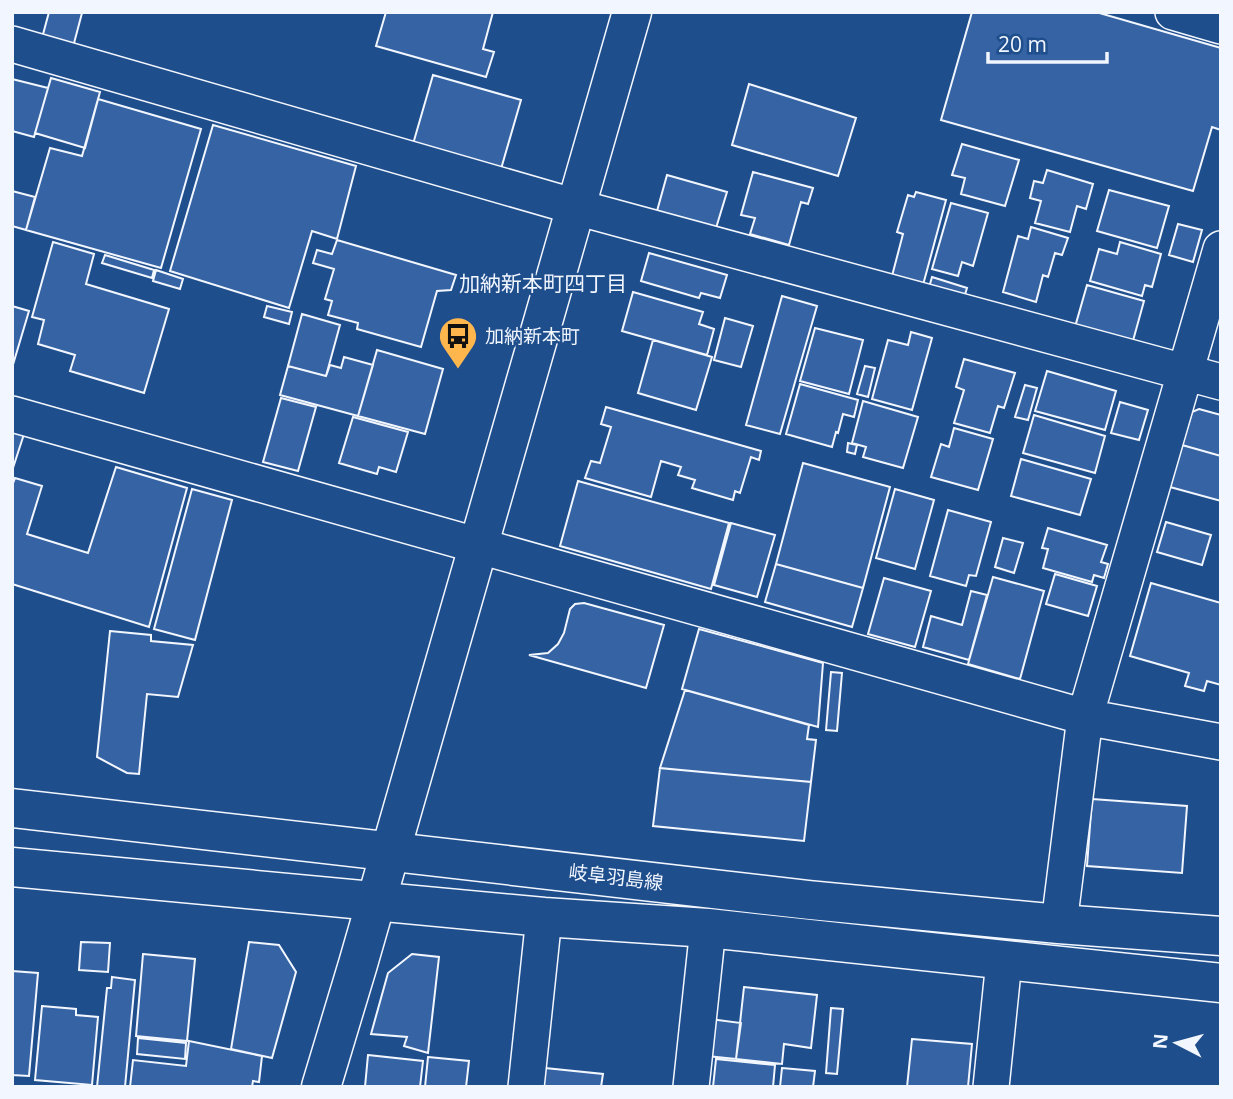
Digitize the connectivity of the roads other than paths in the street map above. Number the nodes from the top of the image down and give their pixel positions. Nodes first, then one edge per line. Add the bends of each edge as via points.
1 (632, 12) edge
2 (1173, 12) edge
3 (1221, 26) edge
4 (12, 44) edge
5 (576, 207) junction
6 (1221, 249) edge
7 (1186, 372) junction
8 (1221, 382) edge
9 (12, 414) edge
10 (479, 546) junction
11 (1084, 716) junction
12 (1221, 742) edge
13 (12, 808) edge
14 (391, 851) junction
15 (12, 867) edge
16 (376, 901) junction
17 (544, 916) junction
18 (1059, 924) junction
19 (708, 928) junction
20 (1221, 936) edge
21 (1004, 961) junction
22 (1221, 983) edge
23 (321, 1087) edge
24 (526, 1087) edge
25 (691, 1087) edge
26 (991, 1087) edge

1 - 5 main road
2 - 3 street
4 - 5 street
5 - 7 street
5 - 10 main road
6 - 7 street
7 - 8 street
7 - 11 street
9 - 10 street
10 - 11 street
10 - 14 main road
11 - 12 street
11 - 18 street
13 - 14 main road, 岐阜羽島線
14 - 16 main road
14 - 18 main road, 岐阜羽島線
15 - 16 main road
16 - 17 main road
16 - 23 main road
17 - 19 main road
17 - 24 street
18 - 20 main road, 岐阜羽島線
19 - 21 main road
19 - 25 street
21 - 22 main road
21 - 26 street

